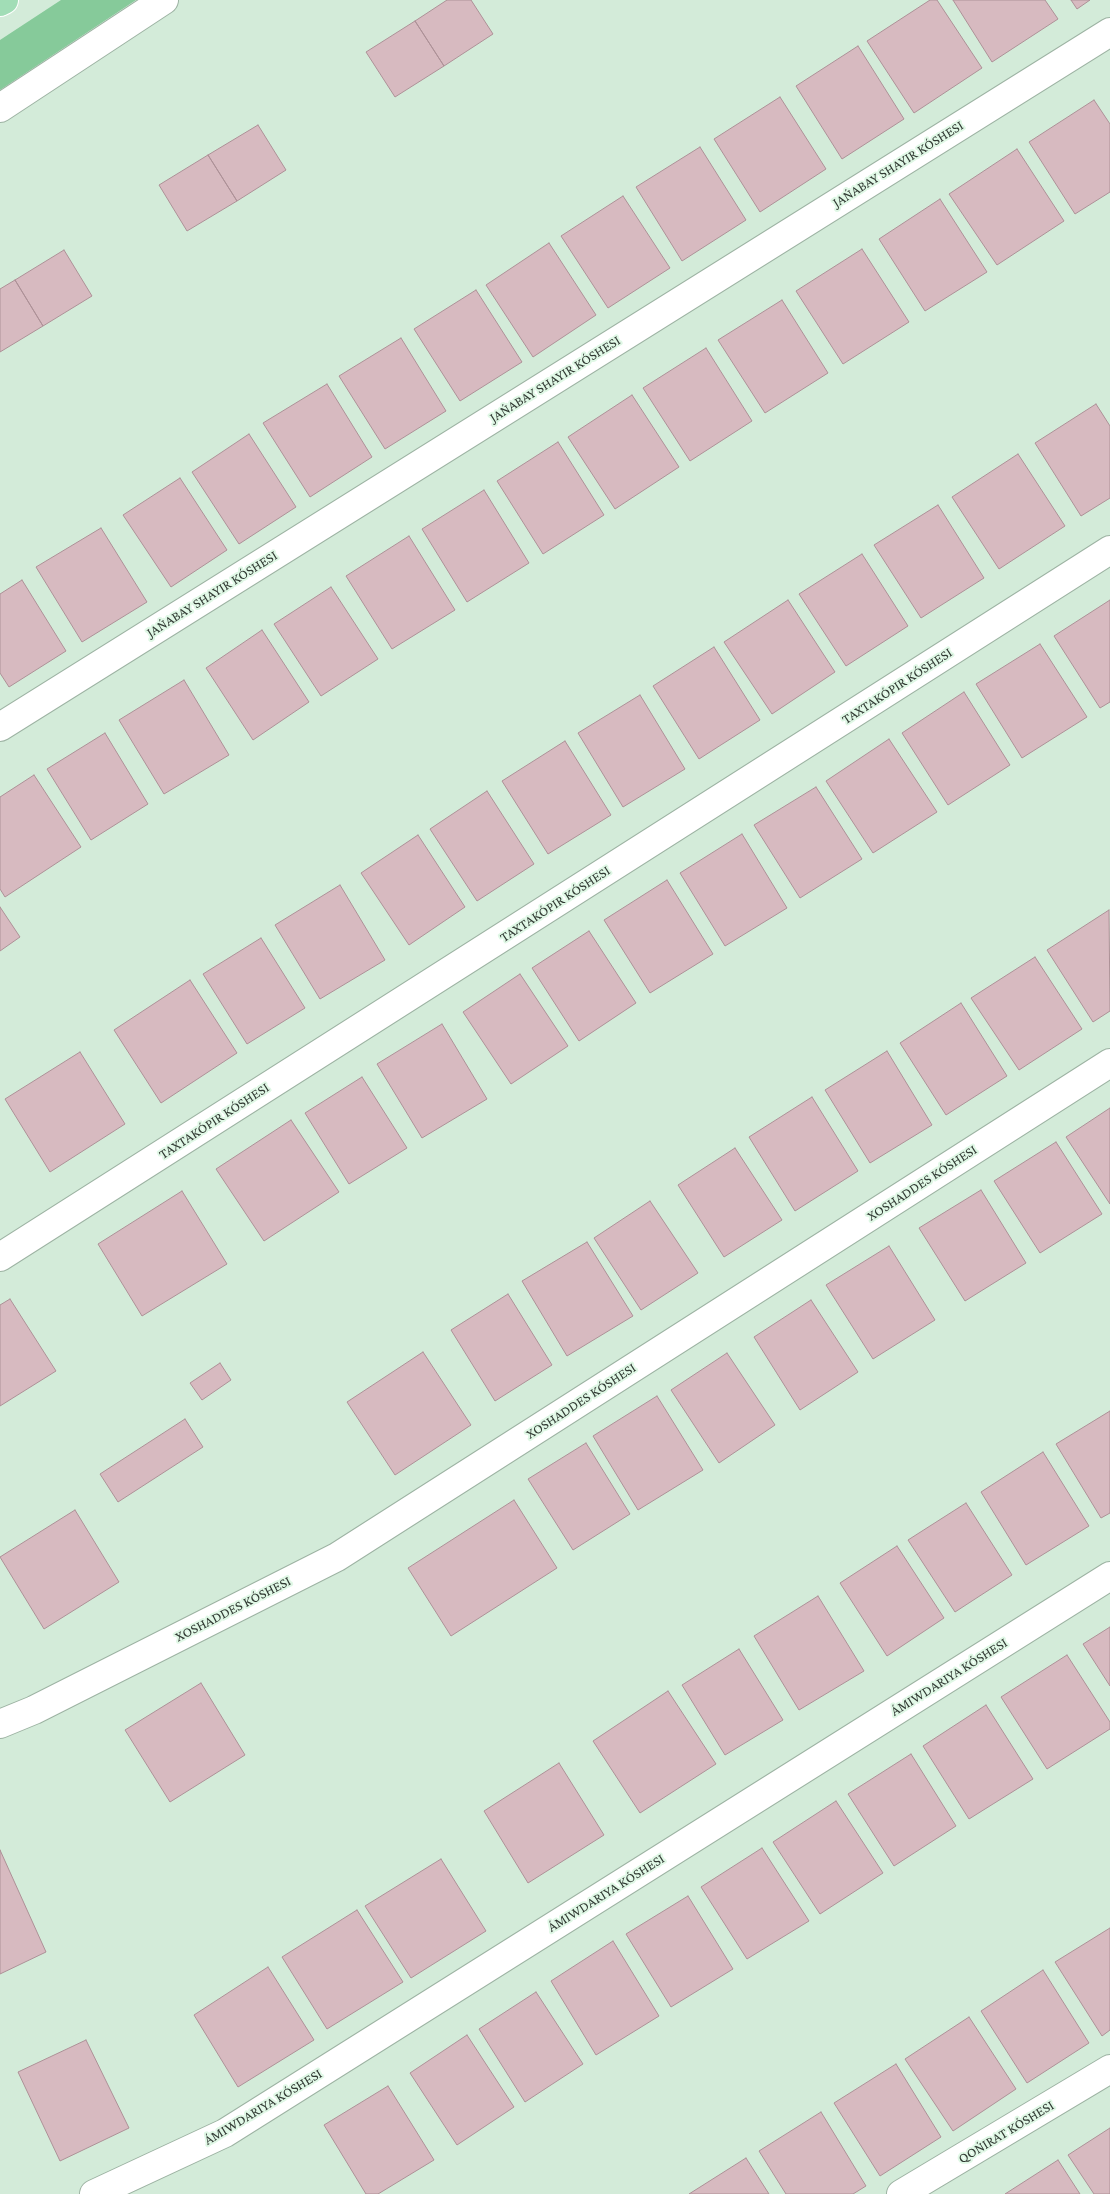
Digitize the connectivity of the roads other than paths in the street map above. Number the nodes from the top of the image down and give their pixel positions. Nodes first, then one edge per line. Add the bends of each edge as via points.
1 (4, 0) edge
2 (164, 0) edge
3 (0, 2) edge
4 (1110, 32) edge
5 (0, 108) edge
6 (1110, 550) edge
7 (0, 727) edge
8 (1110, 1063) edge
9 (0, 1257) edge
10 (1110, 1576) edge
11 (0, 1724) edge
12 (1110, 2069) edge
13 (94, 2194) edge
14 (901, 2194) edge

1 - 3 main road
2 - 5 street
4 - 7 street
6 - 9 street, TAXTAKÓPIR KÓSHESI
8 - 11 street, XOSHADDES KÓSHESI via 337,1557 34,1710
10 - 13 street via 225,2133
12 - 14 street

